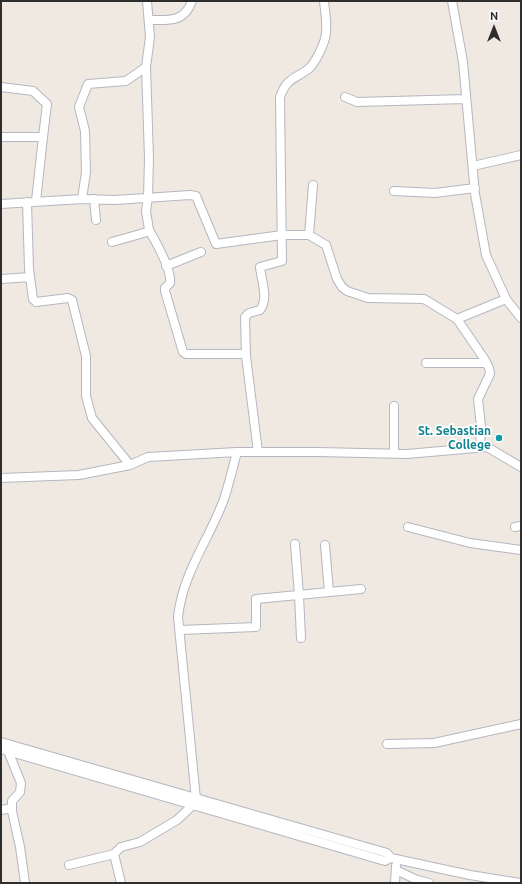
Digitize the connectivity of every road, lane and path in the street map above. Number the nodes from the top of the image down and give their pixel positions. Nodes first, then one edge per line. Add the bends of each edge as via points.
1 (147, 1) edge
2 (192, 1) edge
3 (324, 1) edge
4 (452, 1) edge
5 (149, 20) junction
6 (146, 67) junction
7 (1, 87) edge
8 (345, 97) dead end
9 (466, 98) junction
10 (1, 137) edge
11 (43, 137) junction
12 (521, 155) edge
13 (473, 166) junction
14 (313, 185) dead end
15 (475, 188) junction
16 (394, 192) dead end
17 (148, 197) junction
18 (82, 199) junction
19 (94, 199) junction
20 (36, 201) junction
21 (26, 202) junction
22 (1, 204) edge
23 (96, 220) dead end
24 (149, 230) junction
25 (282, 234) junction
26 (309, 235) junction
27 (112, 242) dead end
28 (200, 252) dead end
29 (166, 266) junction
30 (30, 277) junction
31 (1, 279) edge
32 (506, 299) junction
33 (521, 318) edge
34 (457, 319) junction
35 (246, 356) junction
36 (426, 363) dead end
37 (486, 363) junction
38 (394, 406) dead end
39 (480, 448) junction
40 (237, 452) junction
41 (258, 452) junction
42 (394, 453) junction
43 (130, 465) junction
44 (521, 467) edge
45 (1, 478) edge
46 (408, 527) dead end
47 (295, 544) dead end
48 (326, 545) dead end
49 (521, 550) edge
50 (361, 589) dead end
51 (329, 592) junction
52 (299, 595) junction
53 (180, 630) junction
54 (301, 638) dead end
55 (521, 724) edge
56 (1, 742) edge
57 (387, 744) dead end
58 (4, 750) edge
59 (194, 802) junction
60 (12, 808) junction
61 (1, 810) edge
62 (114, 854) junction
63 (394, 859) junction
64 (69, 865) dead end
65 (396, 870) junction
66 (25, 883) edge
67 (121, 883) edge
68 (395, 883) edge
69 (429, 883) edge
70 (520, 883) edge

1 - 5 street
2 - 5 street via 190,8 180,18
3 - 25 street via 326,33 315,62 309,69 288,81 280,97
4 - 9 street via 463,62
5 - 6 street via 150,38
6 - 17 street
6 - 18 street via 126,81 88,84 79,107 85,131 86,172
7 - 11 street via 33,91 47,104
8 - 9 street via 357,102
9 - 13 street
10 - 11 street
11 - 20 street
12 - 13 street
13 - 15 street
14 - 26 street
15 - 16 street via 435,192
15 - 32 street via 486,255
17 - 19 street
17 - 24 street via 146,211
17 - 25 street via 196,196 216,244
18 - 19 street
18 - 20 street
19 - 23 street
20 - 21 street
21 - 22 street
21 - 30 street
24 - 27 street
24 - 29 street via 158,244
25 - 26 street
25 - 35 street via 282,261 260,267 264,295 262,308 244,317
26 - 34 street via 326,246 338,279 347,291 368,298 424,300
28 - 29 street
29 - 35 street via 170,280 165,291 184,353
30 - 31 street
30 - 43 street via 33,300 36,302 68,298 72,300 86,356 86,396 92,418
32 - 33 street
32 - 34 street
34 - 37 street
35 - 41 street
36 - 37 street
37 - 39 street via 490,374 478,399
38 - 42 street
39 - 42 street
39 - 44 street via 487,447
40 - 41 street
40 - 43 street via 148,457
40 - 53 street via 224,500 190,569 178,617
41 - 42 street
43 - 45 street via 79,476
46 - 49 street via 470,543
47 - 52 street
48 - 51 street
50 - 51 street
51 - 52 street
52 - 53 street via 256,599 256,627
52 - 54 street
53 - 59 street
55 - 57 street via 434,743
56 - 59 street
58 - 59 street
58 - 60 street via 21,783 20,792 12,801
59 - 62 street via 177,820 140,842 121,847
59 - 63 street via 385,861
60 - 61 street
60 - 66 street
62 - 64 street
62 - 67 street
63 - 65 street
63 - 70 street
65 - 68 street
65 - 69 street

